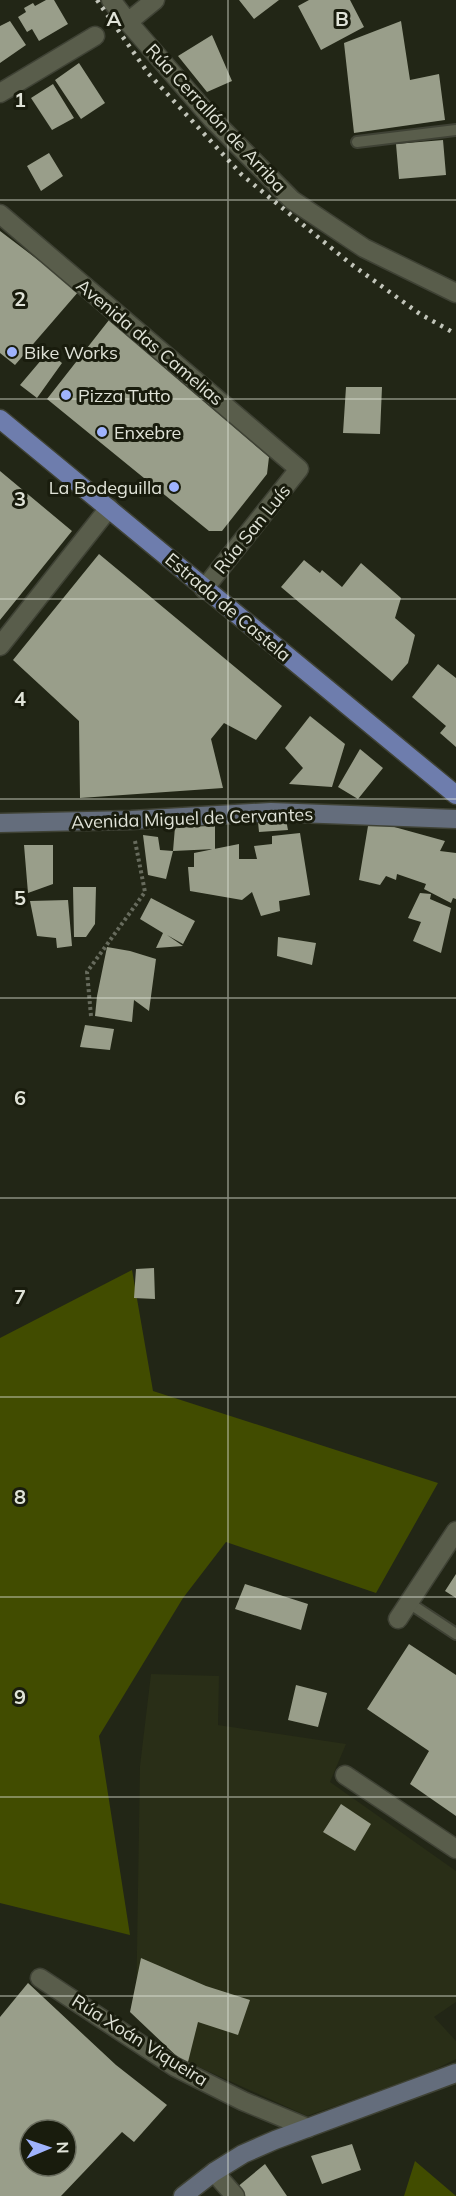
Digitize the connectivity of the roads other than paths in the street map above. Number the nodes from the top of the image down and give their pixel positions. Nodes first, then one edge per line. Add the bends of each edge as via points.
1 (111, 0) edge
2 (155, 0) edge
3 (128, 22) junction
4 (95, 36) dead end
5 (0, 93) edge
6 (456, 130) edge
7 (357, 142) dead end
8 (0, 214) edge
9 (456, 293) edge
10 (1, 422) edge
11 (299, 469) joint
12 (110, 508) junction
13 (204, 588) junction
14 (0, 646) edge
15 (456, 795) edge
16 (456, 819) edge
17 (0, 823) edge
18 (456, 1531) edge
19 (409, 1603) junction
20 (398, 1619) dead end
21 (456, 1634) edge
22 (345, 1775) dead end
23 (456, 1849) edge
24 (40, 1978) dead end
25 (456, 2073) edge
26 (308, 2128) junction
27 (214, 2172) junction
28 (183, 2196) edge
29 (235, 2196) edge

1 - 3 street, Rúa Cerrallón de Arriba
2 - 3 street
3 - 9 street, Rúa Cerrallón de Arriba via 212,119 292,200 364,248
4 - 5 street
6 - 7 lane
8 - 11 street, Avenida das Camelias
10 - 12 main road, Estrada de Castela
11 - 13 street, Rúa San Luís
12 - 13 main road, Estrada de Castela
12 - 14 street
13 - 15 main road, Estrada de Castela
16 - 17 street, Avenida Miguel de Cervantes via 271,812
18 - 19 street
19 - 20 street
19 - 21 lane
22 - 23 street
24 - 26 street, Rúa Xoán Viqueira via 175,2067
25 - 26 street
26 - 27 street via 243,2154
27 - 28 street
27 - 29 street

